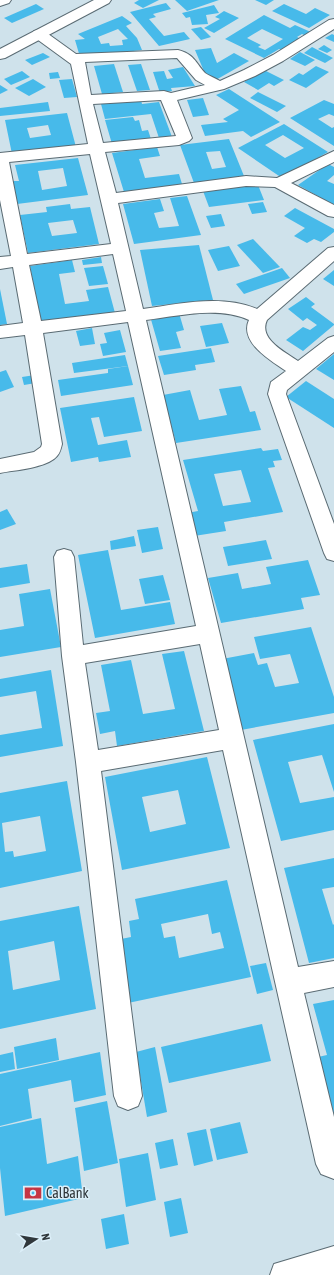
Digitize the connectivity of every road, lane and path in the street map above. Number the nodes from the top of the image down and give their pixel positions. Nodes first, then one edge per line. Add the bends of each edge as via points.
1 (4, 0) edge
2 (102, 0) edge
3 (0, 2) edge
4 (334, 23) edge
5 (38, 34) junction
6 (0, 55) edge
7 (74, 58) junction
8 (219, 86) junction
9 (169, 98) junction
10 (85, 100) junction
11 (98, 148) junction
12 (334, 156) edge
13 (0, 158) edge
14 (279, 183) junction
15 (109, 198) junction
16 (5, 208) edge
17 (334, 212) edge
18 (120, 248) junction
19 (334, 252) edge
20 (20, 261) junction
21 (0, 263) edge
22 (136, 315) junction
23 (259, 317) junction
24 (33, 328) junction
25 (0, 332) edge
26 (334, 342) edge
27 (299, 370) junction
28 (0, 466) edge
29 (334, 553) edge
30 (64, 557) dead end
31 (209, 633) junction
32 (73, 656) junction
33 (232, 738) junction
34 (88, 762) junction
35 (334, 974) edge
36 (288, 982) junction
37 (128, 1096) dead end
38 (333, 1168) edge
39 (334, 1262) edge
40 (285, 1275) edge

1 - 3 main road
2 - 5 main road
4 - 8 main road via 277,59
5 - 6 main road
5 - 7 main road
7 - 8 main road via 178,54 184,56 201,77
7 - 10 main road via 78,62
8 - 9 main road
9 - 10 main road via 158,95
9 - 11 main road via 184,138
10 - 11 main road
11 - 13 main road
11 - 15 main road
12 - 14 main road
13 - 16 main road
14 - 15 main road via 246,181
14 - 17 main road
15 - 18 main road
16 - 20 main road
18 - 20 main road
18 - 22 main road
19 - 23 main road
20 - 21 main road
20 - 24 main road
22 - 23 main road via 214,306 243,310
22 - 24 main road
22 - 31 main road
23 - 27 main road via 255,322 255,328 261,341
24 - 25 main road
24 - 28 main road via 52,448 39,458
26 - 27 main road
27 - 29 main road via 278,387 277,394
30 - 32 main road
31 - 32 main road
31 - 33 main road
32 - 34 main road
33 - 34 main road
33 - 36 main road
34 - 37 main road
35 - 36 main road
36 - 38 main road
39 - 40 main road

